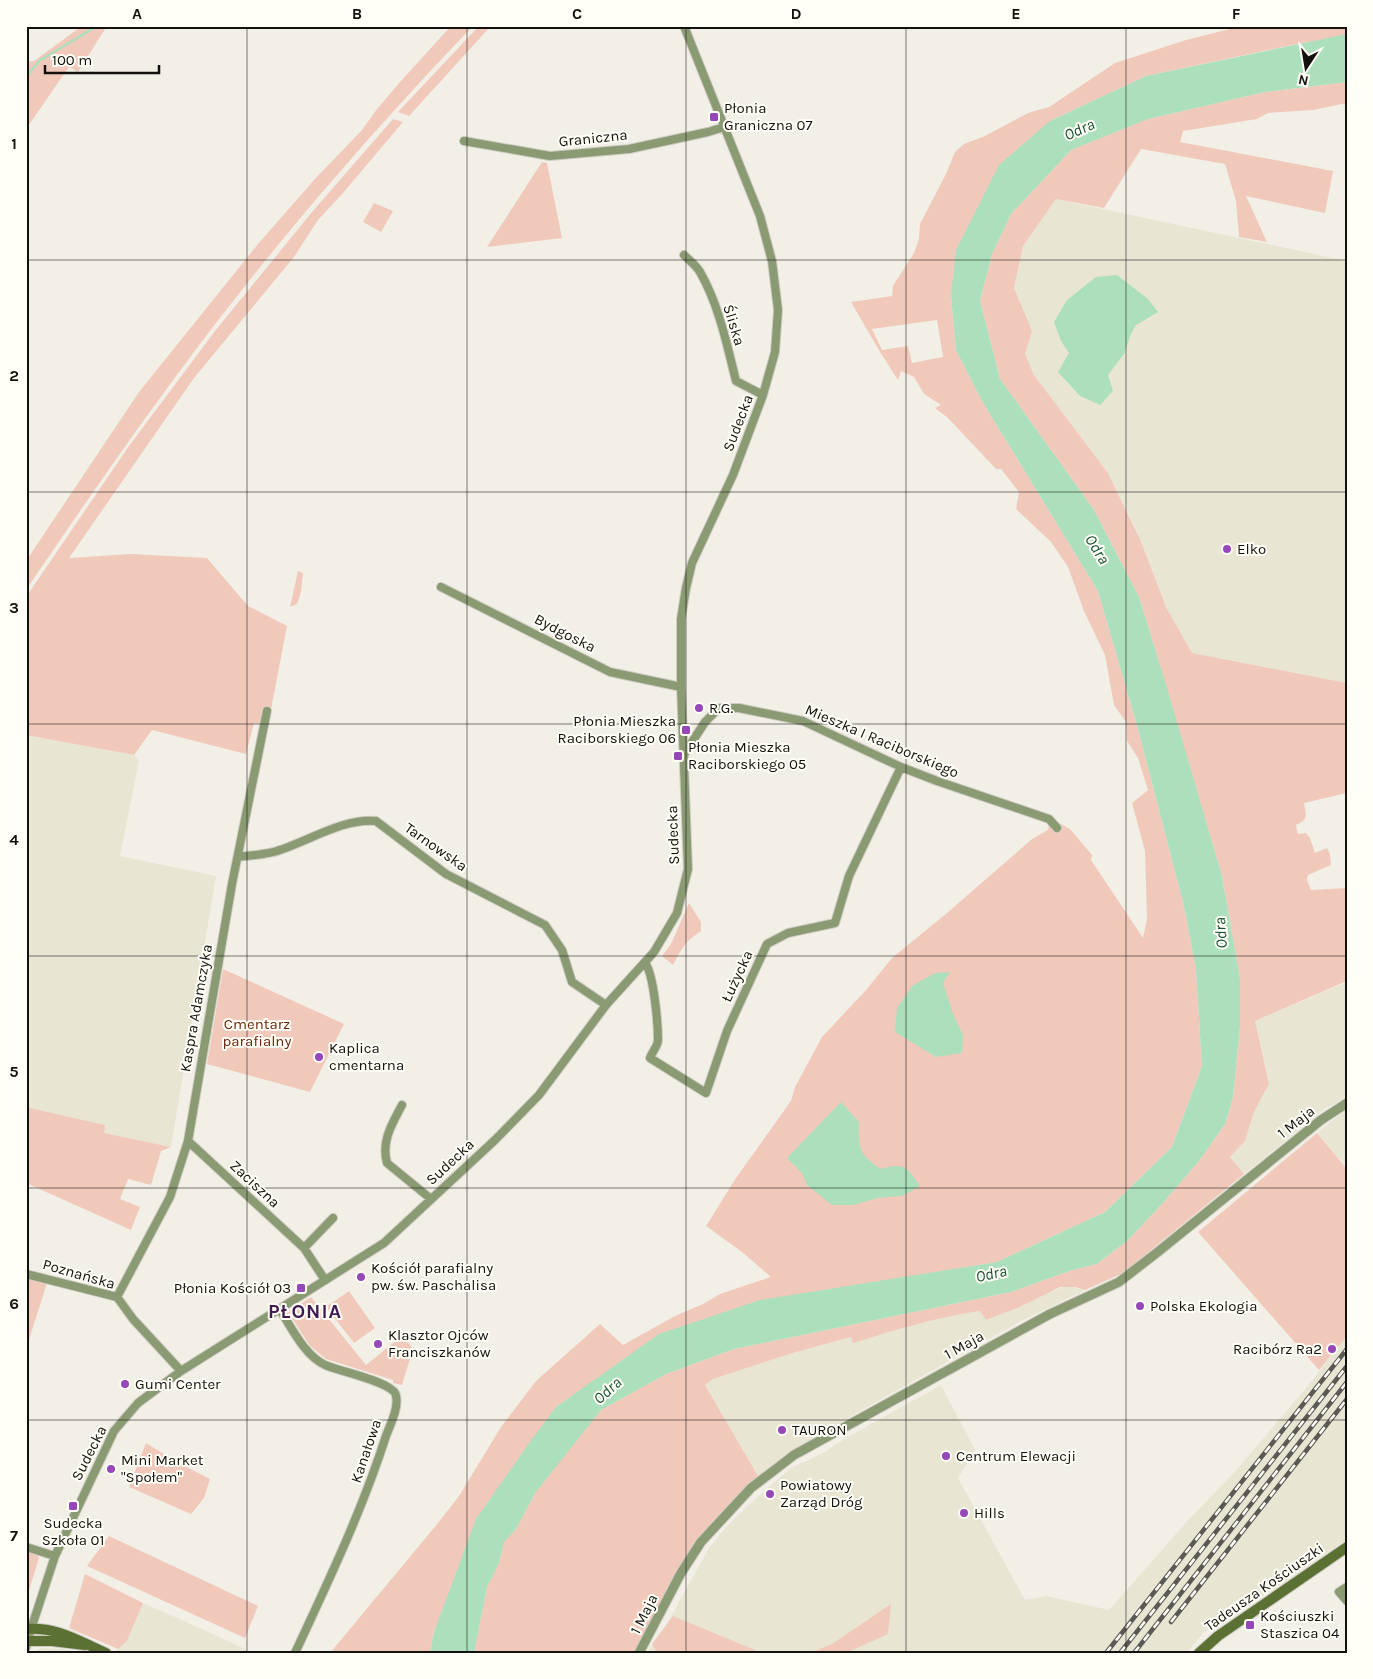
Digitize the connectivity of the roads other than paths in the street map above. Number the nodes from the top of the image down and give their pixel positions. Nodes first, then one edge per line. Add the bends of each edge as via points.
1 (684, 26) edge
2 (724, 127) junction
3 (464, 141) dead end
4 (684, 255) dead end
5 (763, 395) junction
6 (441, 587) dead end
7 (681, 687) junction
8 (267, 711) dead end
9 (683, 756) junction
10 (901, 767) junction
11 (1057, 828) dead end
12 (238, 857) junction
13 (645, 963) junction
14 (606, 1005) junction
15 (1347, 1103) edge
16 (402, 1105) dead end
17 (188, 1141) junction
18 (430, 1199) junction
19 (333, 1218) dead end
20 (304, 1248) junction
21 (26, 1274) edge
22 (325, 1280) junction
23 (117, 1297) junction
24 (280, 1310) junction
25 (181, 1371) junction
26 (26, 1547) edge
27 (1347, 1547) edge
28 (55, 1556) junction
29 (1347, 1586) edge
30 (1347, 1601) edge
31 (29, 1629) edge
32 (27, 1643) edge
33 (89, 1646) junction
34 (106, 1653) edge
35 (295, 1653) edge
36 (639, 1653) edge
37 (1199, 1653) edge

1 - 2 street, Sudecka
2 - 3 street, Graniczna via 629,149 550,156
2 - 5 street, Sudecka via 760,216 772,261 778,310 775,352
4 - 5 street, Śliska via 699,270 710,294 736,381
5 - 7 street, Sudecka via 733,475 692,563 681,619
6 - 7 street, Bydgoska via 610,672
7 - 9 street, Sudecka
8 - 12 street, Kaspra Adamczyka
9 - 10 street, Mieszka I Raciborskiego via 704,722 719,708 739,708 803,721
9 - 13 street, Sudecka via 688,869 677,913
10 - 11 street, Mieszka I Raciborskiego via 1049,818
10 - 13 street, Łużycka via 848,876 835,923 788,933 767,944 727,1030 706,1092 650,1058 658,1042 654,995
12 - 14 street, Tarnowska via 278,851 348,823 376,821 446,874 545,925 562,950 572,982
12 - 17 street, Kaspra Adamczyka
13 - 14 street, Sudecka
14 - 18 street, Sudecka via 539,1094 495,1140
15 - 36 street, 1 Maja via 1321,1120 1119,1282 1050,1314 794,1455 751,1488 701,1542
16 - 18 street via 385,1143 387,1163
17 - 20 street, Zaciszna
17 - 23 street, Kaspra Adamczyka via 170,1197
18 - 22 street, Sudecka via 384,1243
19 - 20 street
20 - 22 street, Zaciszna
21 - 23 street, Poznańska
22 - 24 street, Sudecka
23 - 25 street, Poznańska
24 - 25 street, Sudecka
24 - 35 street, Kanałowa via 300,1341 323,1364 384,1385 396,1396 396,1406 381,1454 351,1531
25 - 28 street, Sudecka via 138,1403 114,1431
26 - 28 street
27 - 37 main road, Tadeusza Kościuszki via 1210,1641
28 - 31 street, Sudecka
29 - 30 street via 1339,1592
31 - 32 street, Sudecka
31 - 33 main road via 66,1634
32 - 33 main road
33 - 34 main road

